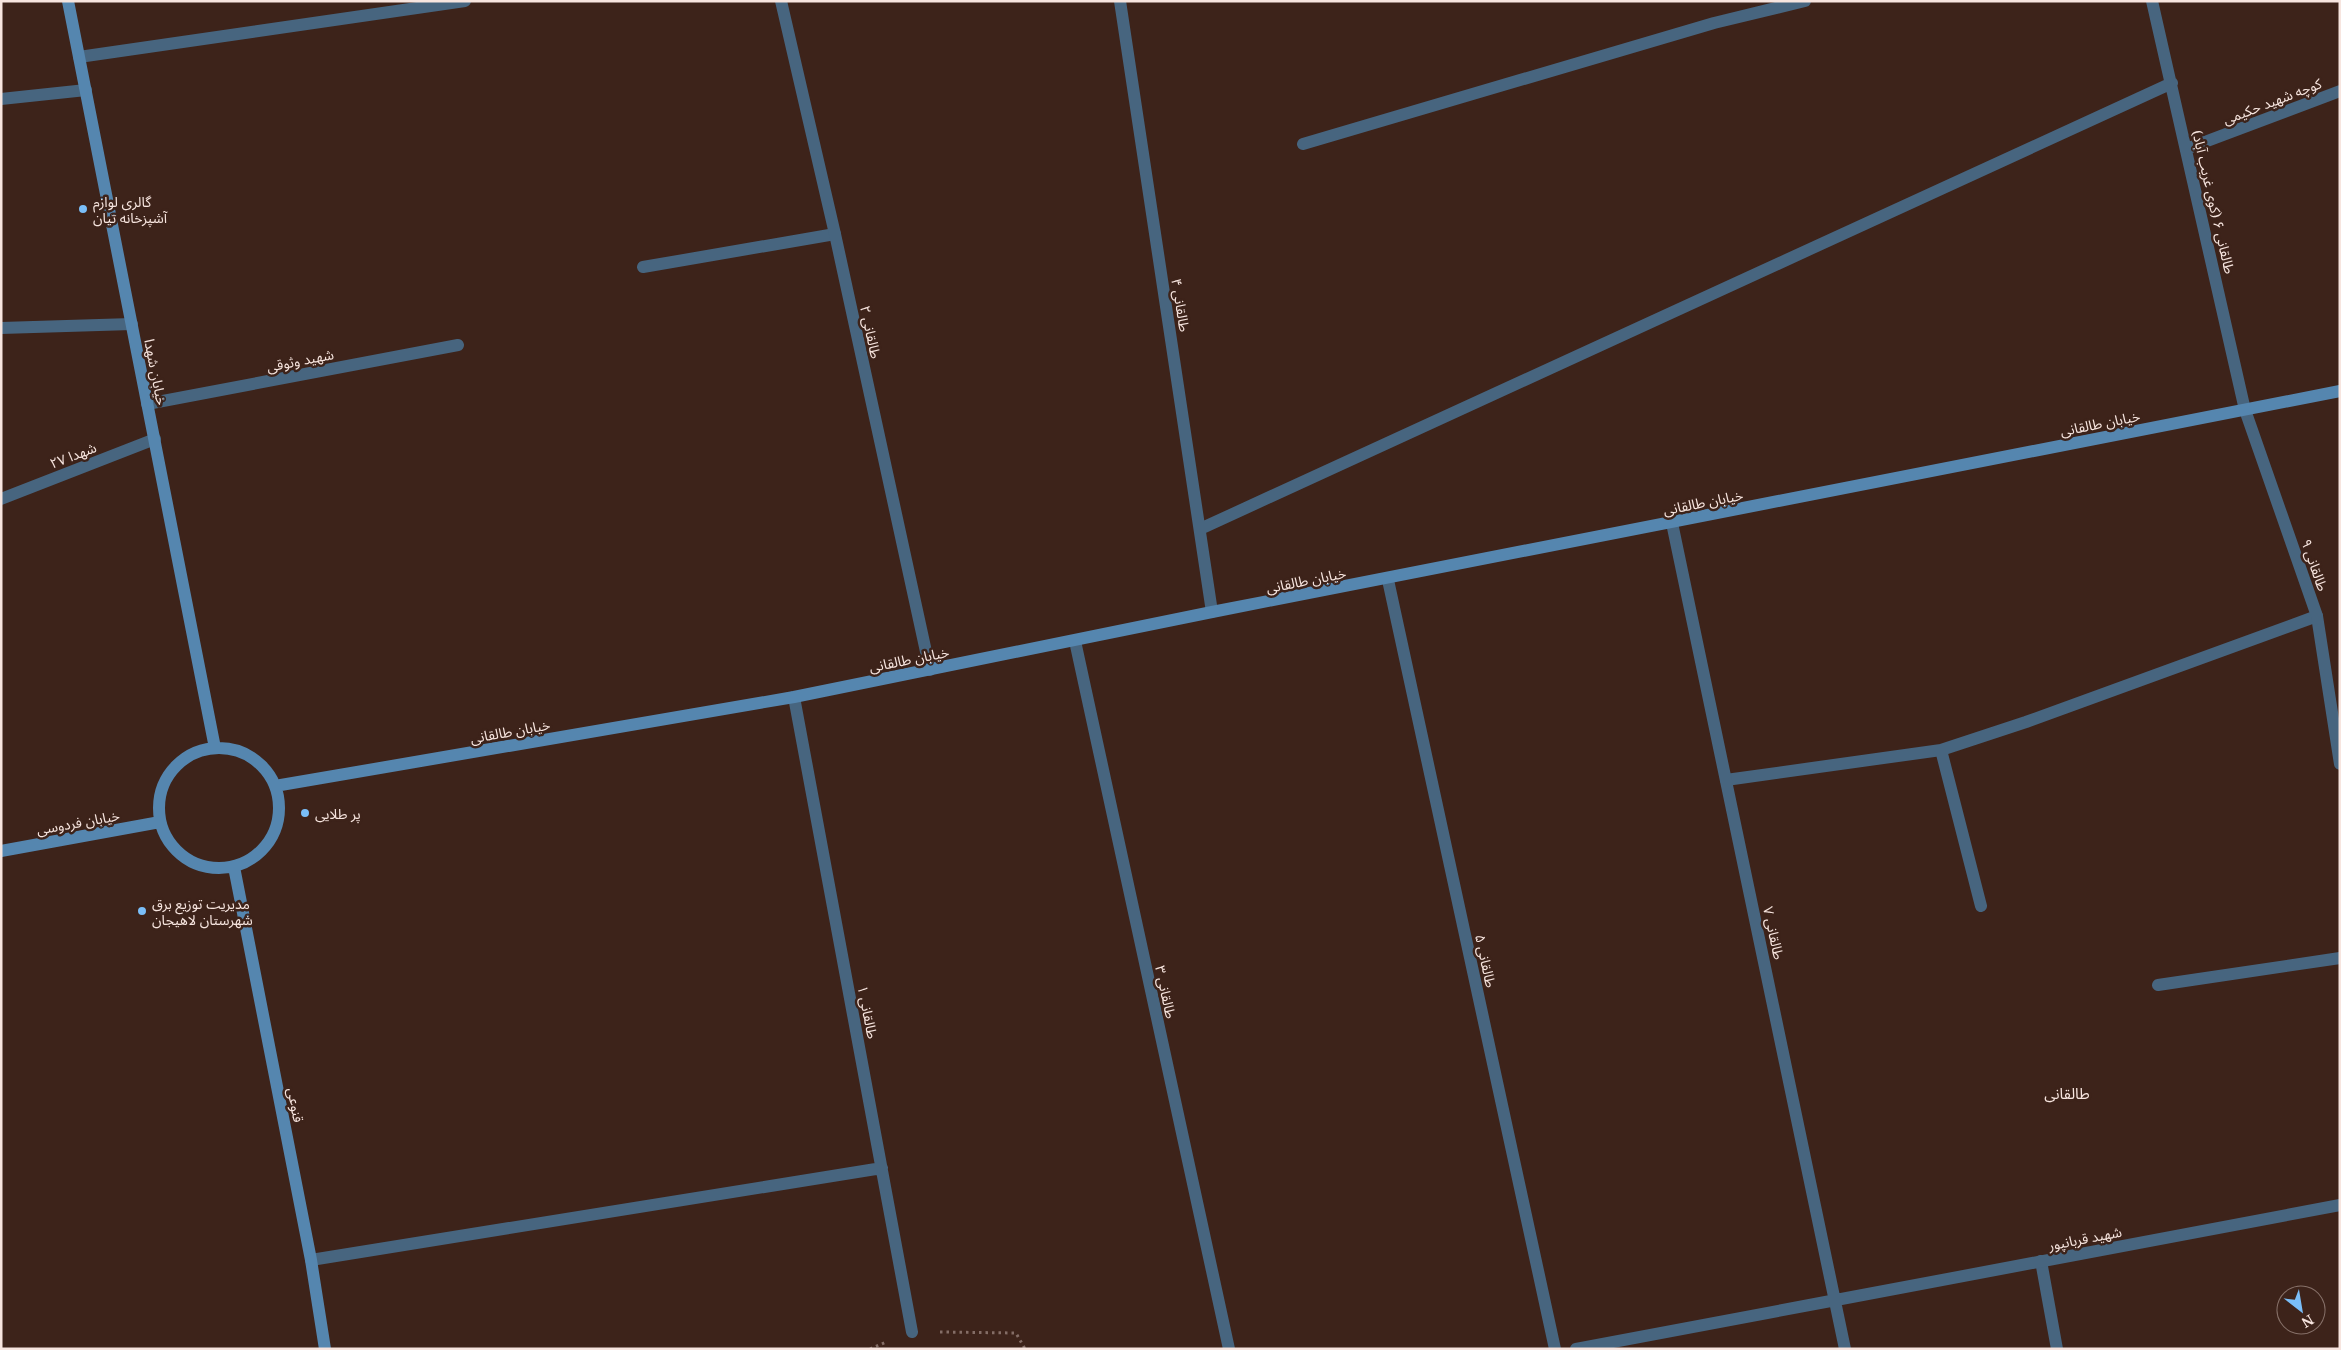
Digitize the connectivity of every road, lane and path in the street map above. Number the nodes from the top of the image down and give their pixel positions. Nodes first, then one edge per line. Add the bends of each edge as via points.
1 (68, 1) edge
2 (465, 1) edge
3 (781, 1) edge
4 (1120, 1) edge
5 (1804, 1) edge
6 (2152, 1) edge
7 (79, 57) junction
8 (2172, 83) junction
9 (86, 90) junction
10 (2340, 91) edge
11 (1, 99) edge
12 (1303, 144) dead end
13 (2186, 150) junction
14 (834, 234) junction
15 (643, 267) dead end
16 (132, 324) junction
17 (1, 328) edge
18 (458, 345) dead end
19 (2340, 391) edge
20 (147, 404) junction
21 (2244, 410) junction
22 (155, 439) junction
23 (1, 498) edge
24 (1672, 523) junction
25 (1200, 529) junction
26 (1388, 580) junction
27 (1212, 612) junction
28 (2317, 616) junction
29 (1075, 641) junction
30 (930, 670) junction
31 (794, 698) junction
32 (215, 748) junction
33 (1941, 750) junction
34 (2339, 756) edge
35 (1726, 780) junction
36 (275, 786) junction
37 (160, 822) junction
38 (1, 851) edge
39 (234, 867) junction
40 (1981, 906) dead end
41 (2340, 958) edge
42 (2158, 985) dead end
43 (882, 1168) junction
44 (2340, 1205) edge
45 (311, 1260) junction
46 (2041, 1261) junction
47 (1836, 1300) junction
48 (912, 1332) junction
49 (325, 1349) edge
50 (870, 1349) edge
51 (1026, 1349) edge
52 (1229, 1349) edge
53 (1554, 1349) edge
54 (1576, 1349) edge
55 (1845, 1349) edge
56 (2057, 1349) edge

1 - 7 main road, خیابان شهدا
2 - 7 street
3 - 14 street, طالقانی ۲
4 - 25 street, طالقانی ۴
5 - 12 street via 1714,23
6 - 8 street, طالقانی ۶ (کوی غریب آباد)
7 - 9 main road, خیابان شهدا
8 - 13 street, طالقانی ۶ (کوی غریب آباد)
8 - 25 street
9 - 11 street
9 - 16 main road, خیابان شهدا
10 - 13 street, کوچه شهید حکیمی
13 - 21 street, طالقانی ۶ (کوی غریب آباد)
14 - 15 street
14 - 30 street, طالقانی ۲
16 - 17 street
16 - 20 main road, خیابان شهدا
18 - 20 street, شهید وثوقی
19 - 21 main road, خیابان طالقانی
20 - 22 main road, خیابان شهدا
21 - 24 main road, خیابان طالقانی
21 - 28 street, طالقانی ۹
22 - 23 street, ۲۷ شهدا
22 - 32 main road, خیابان شهدا
24 - 26 main road, خیابان طالقانی
24 - 35 street, طالقانی ۷
25 - 27 street, طالقانی ۴
26 - 27 main road, خیابان طالقانی
26 - 53 street, طالقانی ۵
27 - 29 main road, خیابان طالقانی
28 - 33 street
28 - 34 street, طالقانی ۹
29 - 30 main road, خیابان طالقانی
29 - 52 street, طالقانی ۳
30 - 31 main road, خیابان طالقانی
31 - 36 main road, خیابان طالقانی
31 - 43 street, طالقانی ۱
32 - 36 main road via 234,750 251,757
32 - 37 main road via 194,753 177,765 165,782 158,802
33 - 35 street
33 - 40 street
35 - 47 street, طالقانی ۷
36 - 39 main road via 280,804 278,822 271,838 246,863
37 - 38 main road, خیابان فردوسی
37 - 39 main road via 166,839 193,863 210,868
39 - 45 main road, قنوعی
41 - 42 street
43 - 45 street
43 - 48 street, طالقانی ۱
44 - 46 street, شهید قربانپور
45 - 49 main road, قنوعی
46 - 47 street, شهید قربانپور
46 - 56 street
47 - 54 street, شهید قربانپور
47 - 55 street, طالقانی ۷
48 - 50 path
48 - 51 path via 1016,1333

